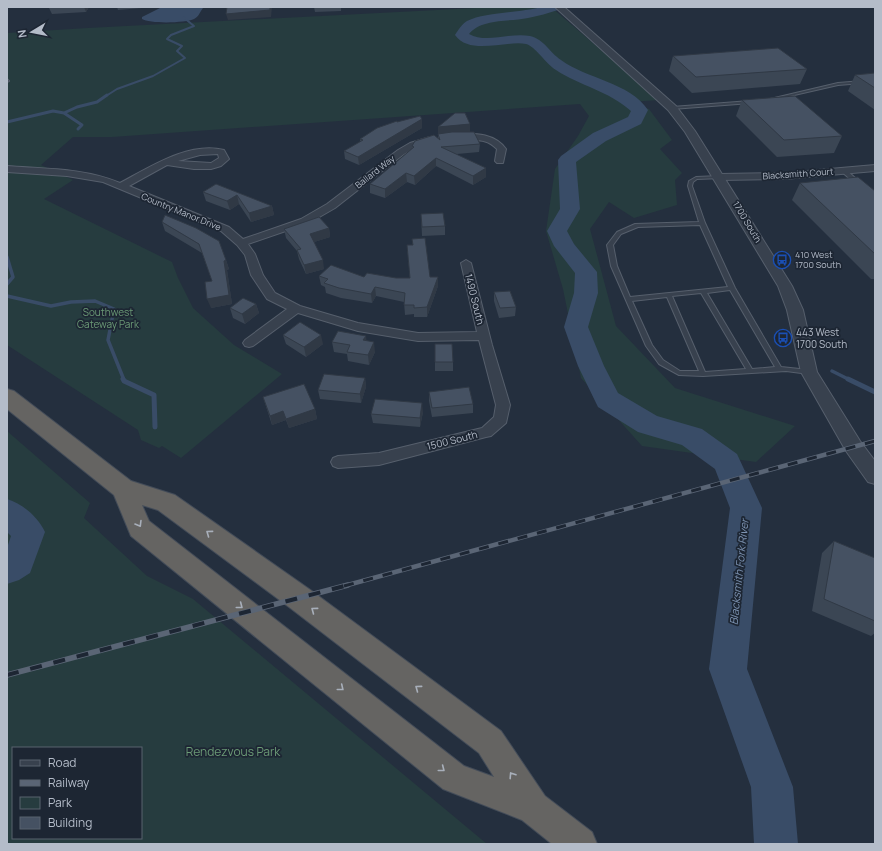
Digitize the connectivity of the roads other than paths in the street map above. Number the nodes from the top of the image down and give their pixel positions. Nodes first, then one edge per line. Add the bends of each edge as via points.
1 (563, 11) edge
2 (875, 81) edge
3 (765, 100) edge
4 (758, 102) edge
5 (672, 108) junction
6 (452, 138) edge
7 (438, 139) edge
8 (196, 153) junction
9 (500, 161) dead end
10 (166, 162) junction
11 (194, 166) junction
12 (875, 168) edge
13 (7, 169) edge
14 (844, 171) junction
15 (720, 177) junction
16 (120, 187) junction
17 (863, 188) edge
18 (702, 223) junction
19 (241, 243) junction
20 (466, 263) dead end
21 (732, 288) junction
22 (703, 291) junction
23 (669, 294) junction
24 (629, 299) junction
25 (296, 309) junction
26 (484, 336) junction
27 (249, 343) dead end
28 (779, 369) junction
29 (750, 370) junction
30 (809, 372) junction
31 (703, 374) junction
32 (7, 397) edge
33 (338, 462) dead end
34 (872, 467) edge
35 (123, 489) junction
36 (533, 808) junction
37 (580, 844) edge

1 - 5 street, 1700 South
2 - 3 lane via 838,84
4 - 5 lane
5 - 15 street, 1700 South
6 - 9 street via 484,137 496,141 502,149
7 - 19 street, Ballard Way via 413,145 401,152 330,206 305,221
8 - 10 street
8 - 11 street
8 - 11 street via 222,152 224,159 211,166
10 - 11 street
10 - 16 street
12 - 14 street, Blacksmith Court
13 - 16 street, Country Manor Drive via 84,175
14 - 15 street, Blacksmith Court via 784,176
14 - 17 lane
15 - 18 lane via 696,178 691,181 690,186
15 - 30 street, 1700 South via 785,286 795,310
16 - 19 street, Country Manor Drive via 225,229
18 - 21 lane
18 - 24 lane via 637,226 619,233 610,245 614,266
19 - 25 street, Country Manor Drive via 250,254 257,275 271,296
20 - 26 street, 1490 South
21 - 22 lane
21 - 28 lane
22 - 23 lane
22 - 29 lane
23 - 24 lane
23 - 31 lane
24 - 31 lane via 649,346 661,362 679,373
25 - 26 street, Country Manor Drive via 358,327 418,338
25 - 27 street
26 - 33 street, 1500 South via 503,405 500,420 486,432 380,459
28 - 29 lane
28 - 30 lane
29 - 31 lane
30 - 34 street, 1700 South via 853,446
32 - 35 highway
36 -> 35 highway via 490,742 166,502
35 -> 36 highway via 140,528 454,778
36 - 37 highway

